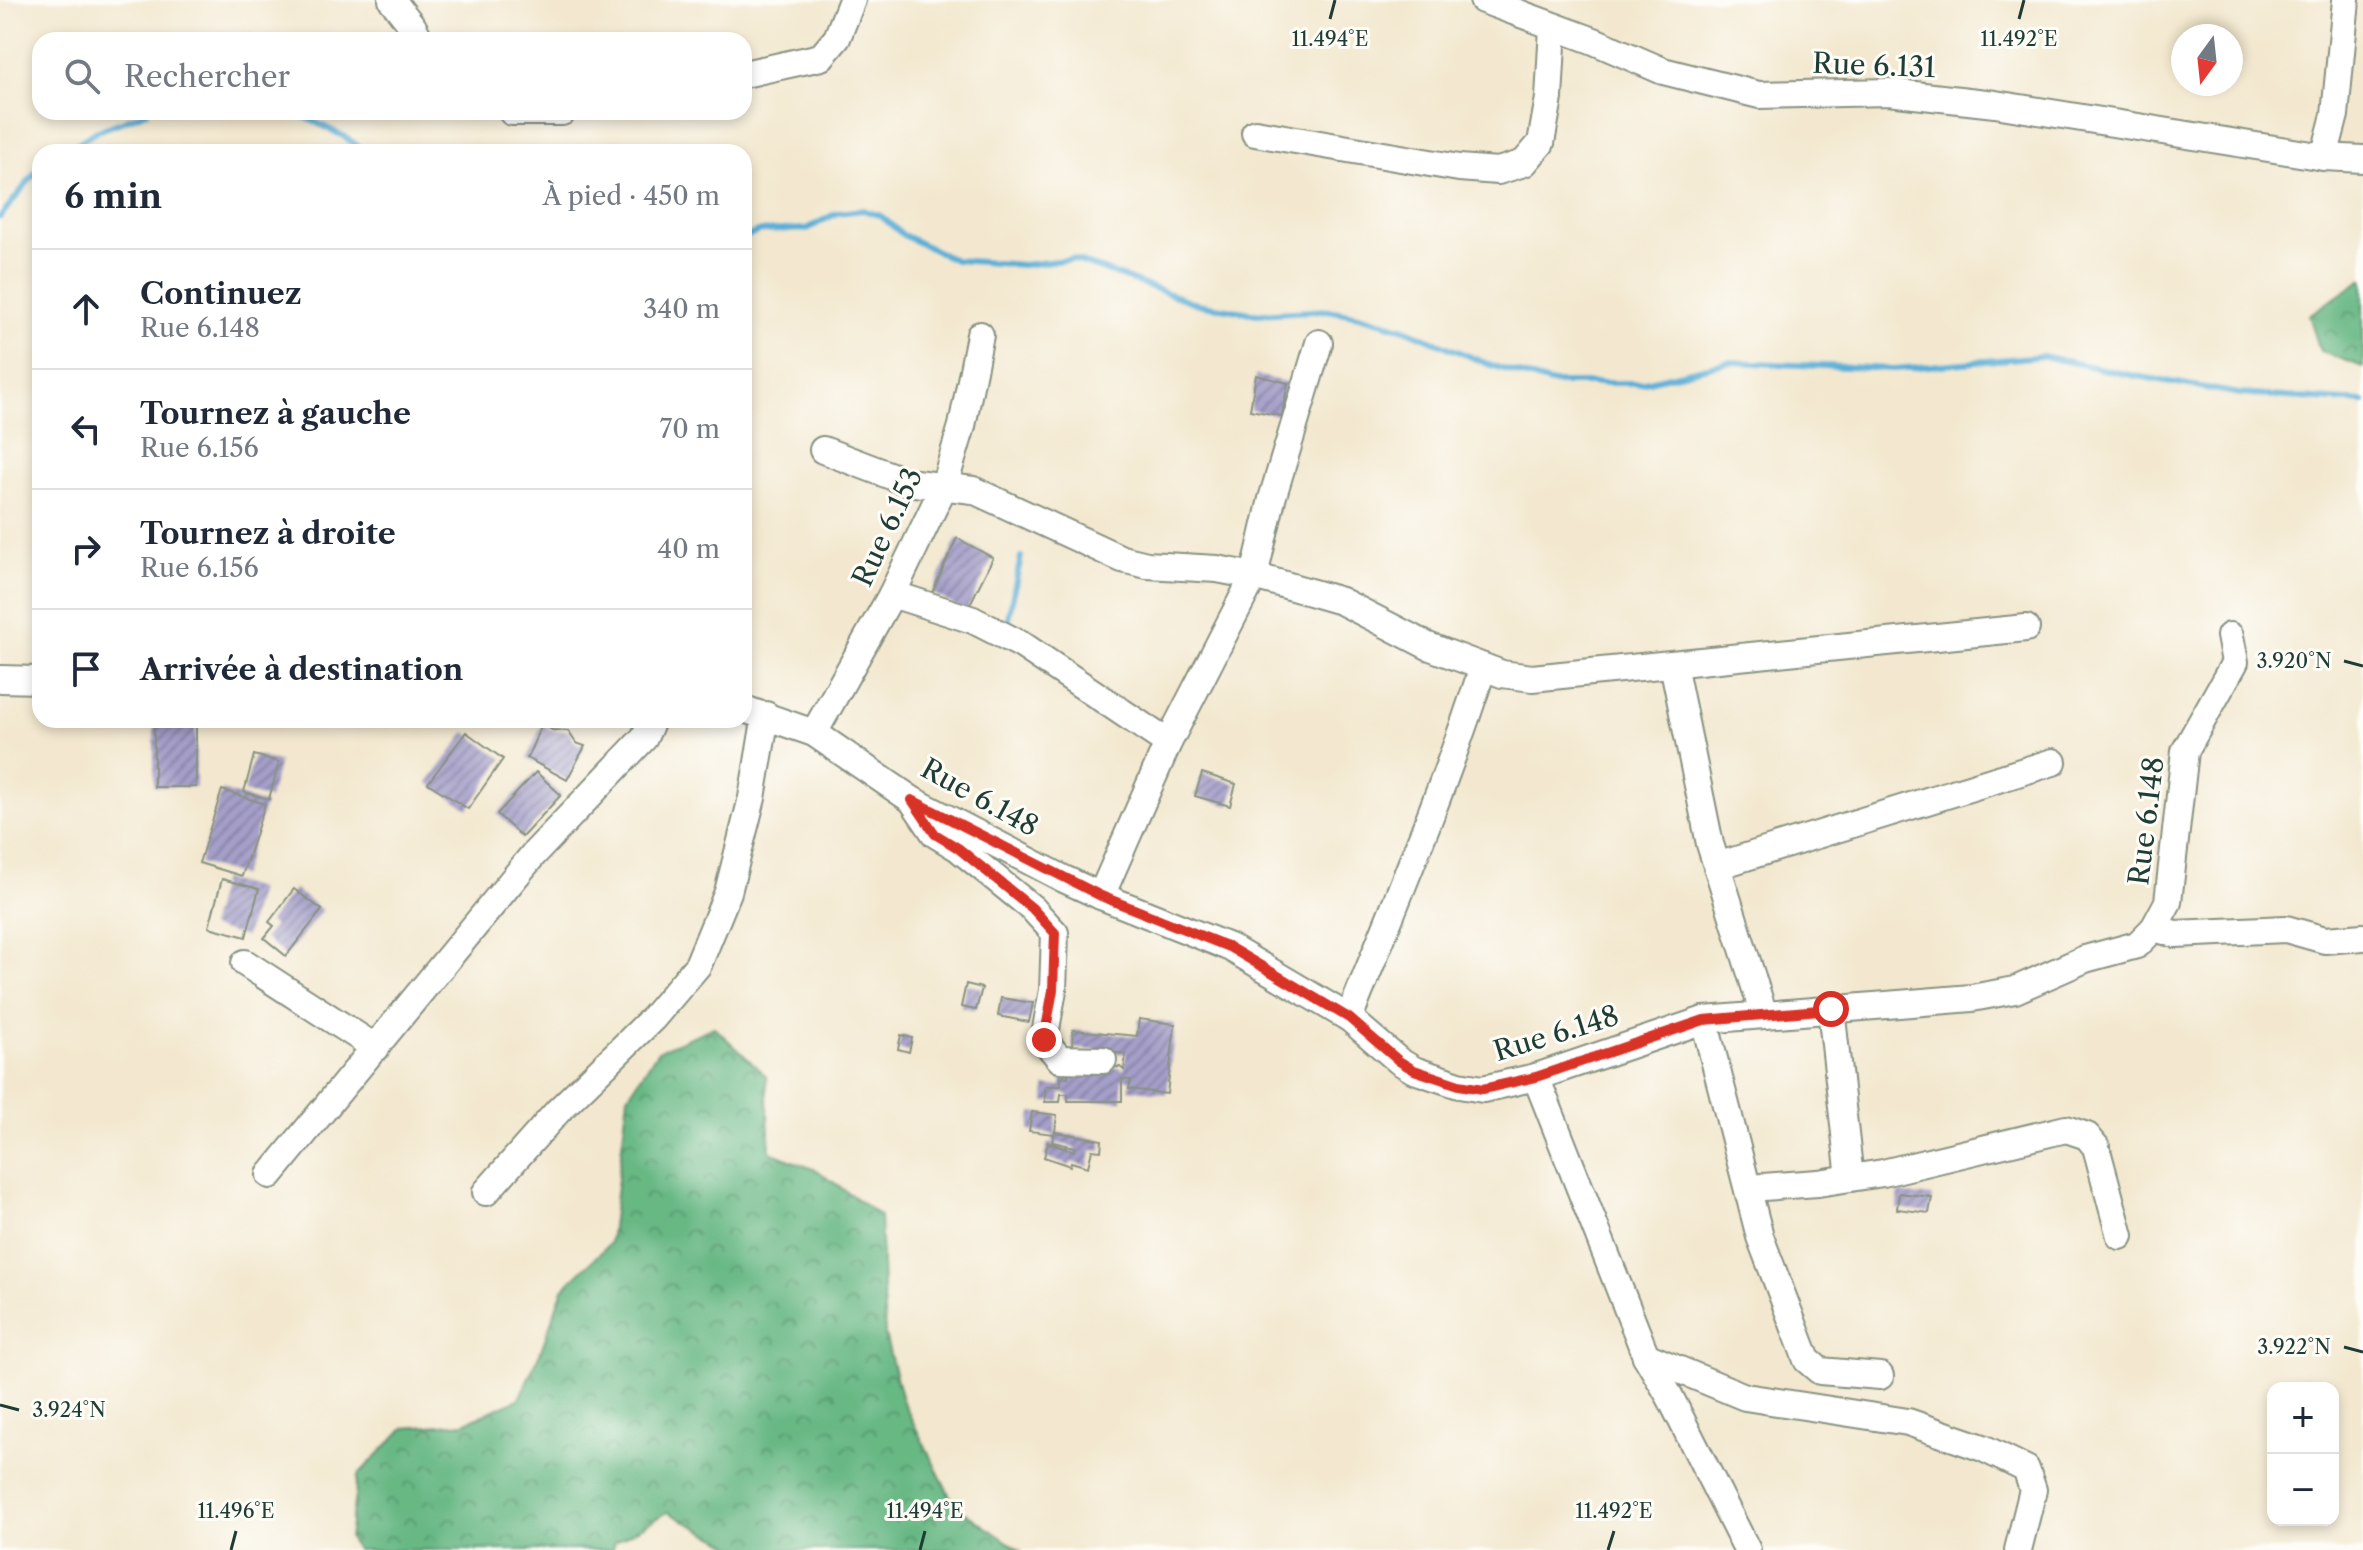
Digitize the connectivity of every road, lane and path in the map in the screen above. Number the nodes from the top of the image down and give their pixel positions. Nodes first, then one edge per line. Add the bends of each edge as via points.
1 (392, 0) edge
2 (852, 0) edge
3 (1483, 0) edge
4 (2346, 0) edge
5 (1553, 27) junction
6 (416, 32) edge
7 (752, 72) edge
8 (1255, 133) dead end
9 (2324, 157) junction
10 (2363, 159) edge
11 (980, 335) dead end
12 (1319, 343) dead end
13 (823, 450) dead end
14 (944, 486) junction
15 (1254, 576) junction
16 (892, 594) junction
17 (2026, 628) dead end
18 (2230, 636) dead end
19 (1673, 664) junction
20 (1483, 667) junction
21 (0, 679) edge
22 (32, 680) edge
23 (755, 712) edge
24 (648, 728) edge
25 (814, 733) junction
26 (1168, 743) junction
27 (2053, 762) dead end
28 (912, 800) junction
29 (1717, 866) junction
30 (1101, 896) junction
31 (2154, 928) junction
32 (2363, 937) edge
33 (245, 963) dead end
34 (1831, 1009) junction
35 (1764, 1015) junction
36 (1349, 1018) junction
37 (1704, 1020) junction
38 (376, 1048) junction
39 (1103, 1060) dead end
40 (1536, 1077) junction
41 (270, 1175) dead end
42 (1850, 1178) junction
43 (1749, 1188) junction
44 (486, 1192) dead end
45 (2120, 1236) dead end
46 (1646, 1356) junction
47 (1880, 1376) dead end
48 (1747, 1550) edge
49 (2018, 1550) edge

1 - 6 street
2 - 7 street via 837,38 821,57
3 - 5 street, Rue 6.131
4 - 9 street via 2335,115
5 - 8 street via 1541,143 1524,163 1498,171 1459,168
5 - 9 street, Rue 6.131 via 1663,71 1759,95 1888,92
9 - 10 street, Rue 6.131
11 - 14 street, Rue 6.153
12 - 15 street
13 - 14 street via 907,482
14 - 15 street via 992,497 1122,559
14 - 16 street, Rue 6.153
15 - 20 street via 1341,601 1428,646
15 - 26 street
16 - 25 street, Rue 6.153
16 - 26 street via 973,620 1022,645
17 - 19 street
18 - 31 street, Rue 6.148 via 2235,662 2185,751 2168,902
19 - 20 street via 1532,678
19 - 29 street
20 - 36 street
21 - 22 street
23 - 25 street, Rue 6.148
23 - 44 street via 752,798 728,892 698,965
24 - 38 street via 533,855
25 - 28 street, Rue 6.148
26 - 30 street
27 - 29 street
28 - 30 street, Rue 6.148
28 - 39 street via 935,834 1032,908 1055,933 1044,1040 1060,1059
29 - 35 street
30 - 36 street, Rue 6.148 via 1229,947
31 - 32 street via 2175,934 2286,929 2325,940
31 - 34 street, Rue 6.148 via 2137,945 2085,959 2015,990
33 - 38 street
34 - 35 street, Rue 6.148
34 - 42 street
35 - 37 street, Rue 6.148
36 - 40 street, Rue 6.148 via 1399,1061 1459,1085 1483,1089
37 - 40 street, Rue 6.148
37 - 43 street
38 - 41 street
40 - 46 street
42 - 43 street
42 - 45 street via 2076,1131 2096,1147
43 - 47 street via 1760,1237 1807,1360 1820,1371
46 - 48 street
46 - 49 street via 1745,1397 1908,1422 2026,1469 2033,1490

